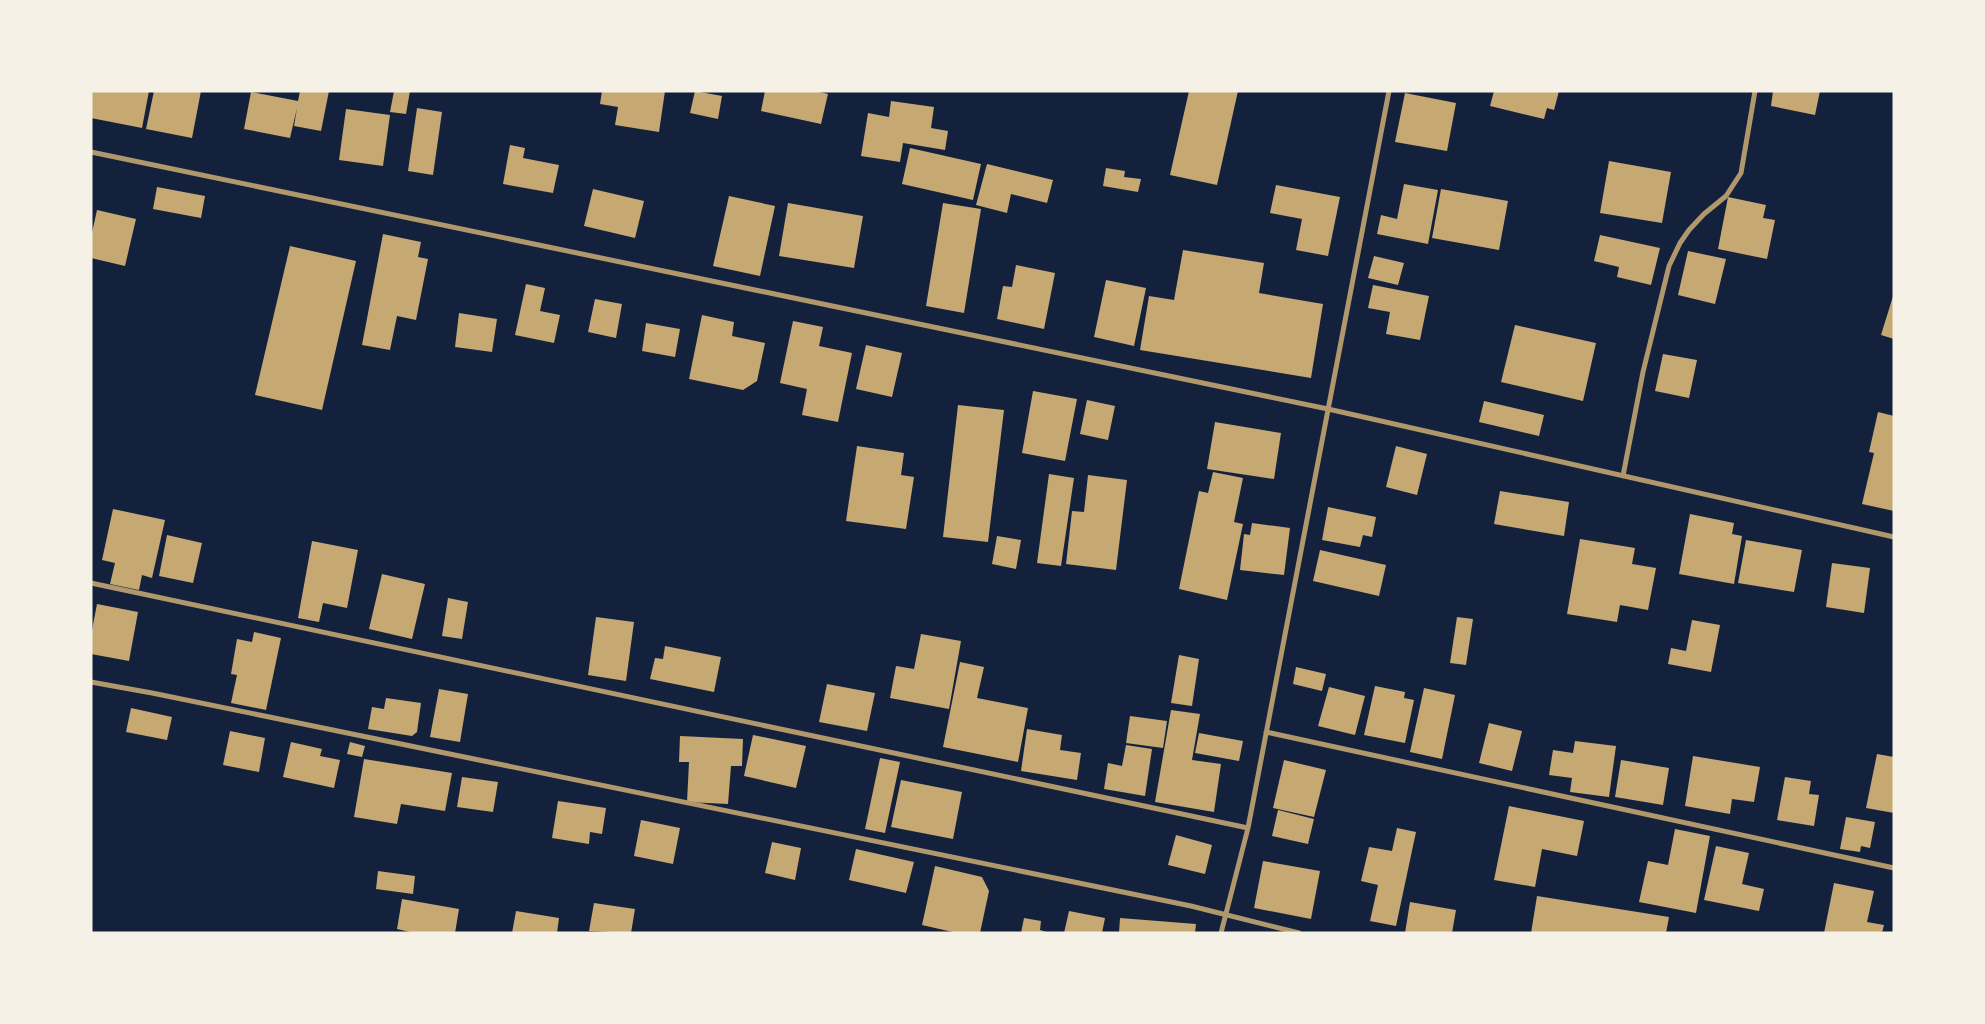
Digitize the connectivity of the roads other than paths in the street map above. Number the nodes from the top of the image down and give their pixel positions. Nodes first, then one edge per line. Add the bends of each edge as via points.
1 (1389, 91) edge
2 (1755, 91) edge
3 (91, 152) edge
4 (1328, 409) junction
5 (1623, 476) junction
6 (1894, 537) edge
7 (91, 583) edge
8 (91, 682) edge
9 (1266, 732) junction
10 (1248, 828) junction
11 (1894, 868) edge
12 (1225, 916) junction
13 (1221, 933) edge
14 (1299, 933) edge

1 - 4 street
2 - 5 street via 1742,173 1726,196 1689,230 1669,266 1643,372
3 - 4 street
4 - 5 street
4 - 9 street
5 - 6 street
7 - 10 street
8 - 12 street via 1181,904
9 - 10 street
9 - 11 street
10 - 12 street
12 - 13 street
12 - 14 street

